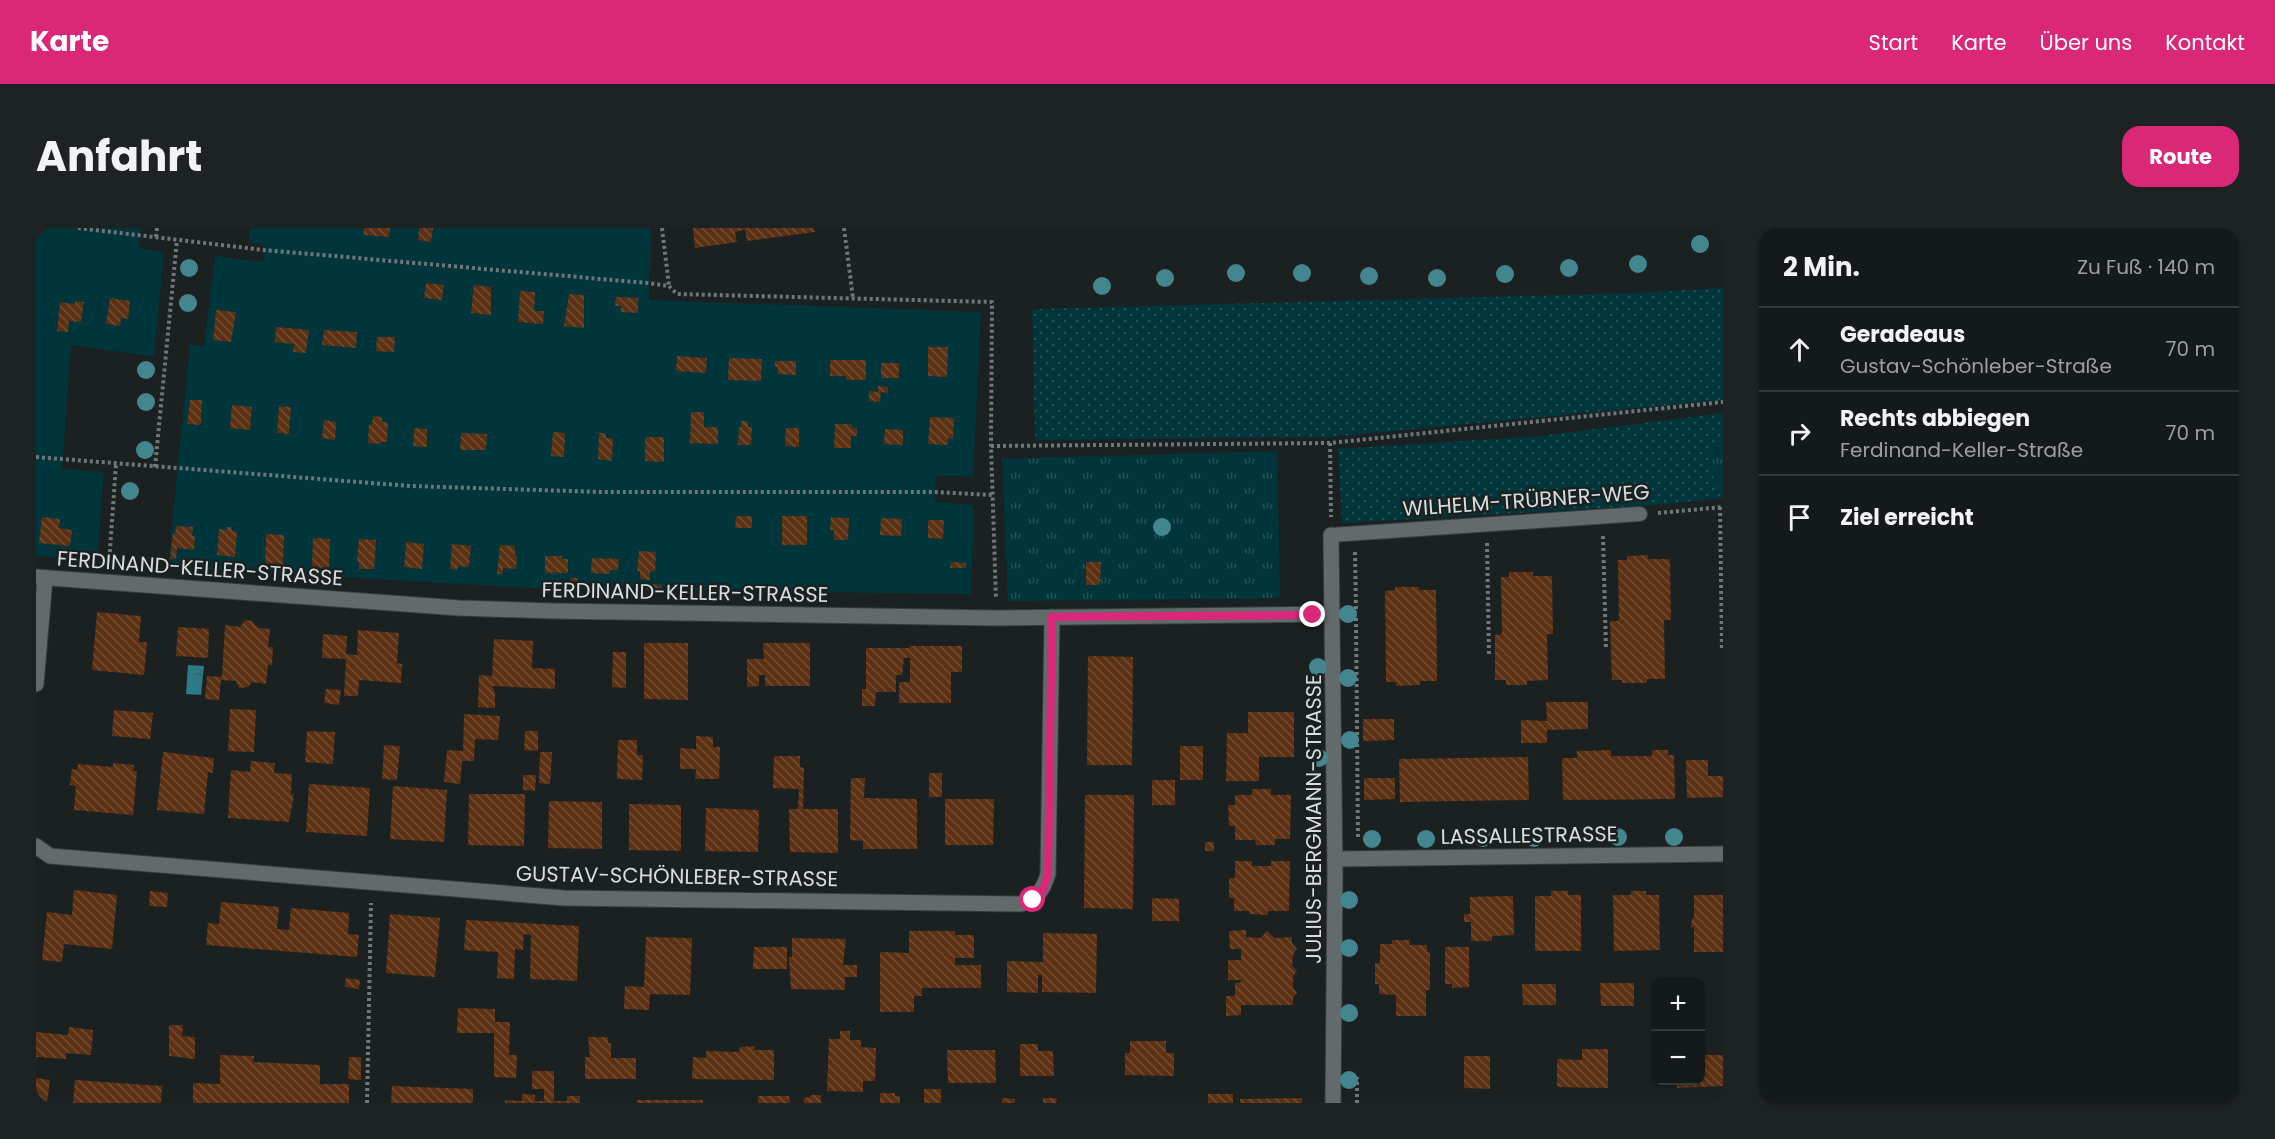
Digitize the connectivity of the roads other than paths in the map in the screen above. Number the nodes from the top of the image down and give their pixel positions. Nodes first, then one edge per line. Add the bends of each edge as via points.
1 (1640, 514) road end
2 (1331, 535) joint
3 (41, 578) edge
4 (1334, 615) junction
5 (1052, 617) junction
6 (36, 684) edge
7 (36, 846) edge
8 (1723, 854) edge
9 (1335, 859) junction
10 (1333, 1103) edge

1 - 2 lane, WILHELM-TRÜBNER-WEG
2 - 4 street, JULIUS-BERGMANN-STRASSE
3 - 5 street, FERDINAND-KELLER-STRASSE via 447,607
3 - 6 street
4 - 5 street, FERDINAND-KELLER-STRASSE
4 - 9 street, JULIUS-BERGMANN-STRASSE
5 - 7 street, GUSTAV-SCHÖNLEBER-STRASSE via 1048,874 1043,890 1022,904 564,898 50,856
8 - 9 street, LASSALLESTRASSE
9 - 10 street, JULIUS-BERGMANN-STRASSE

